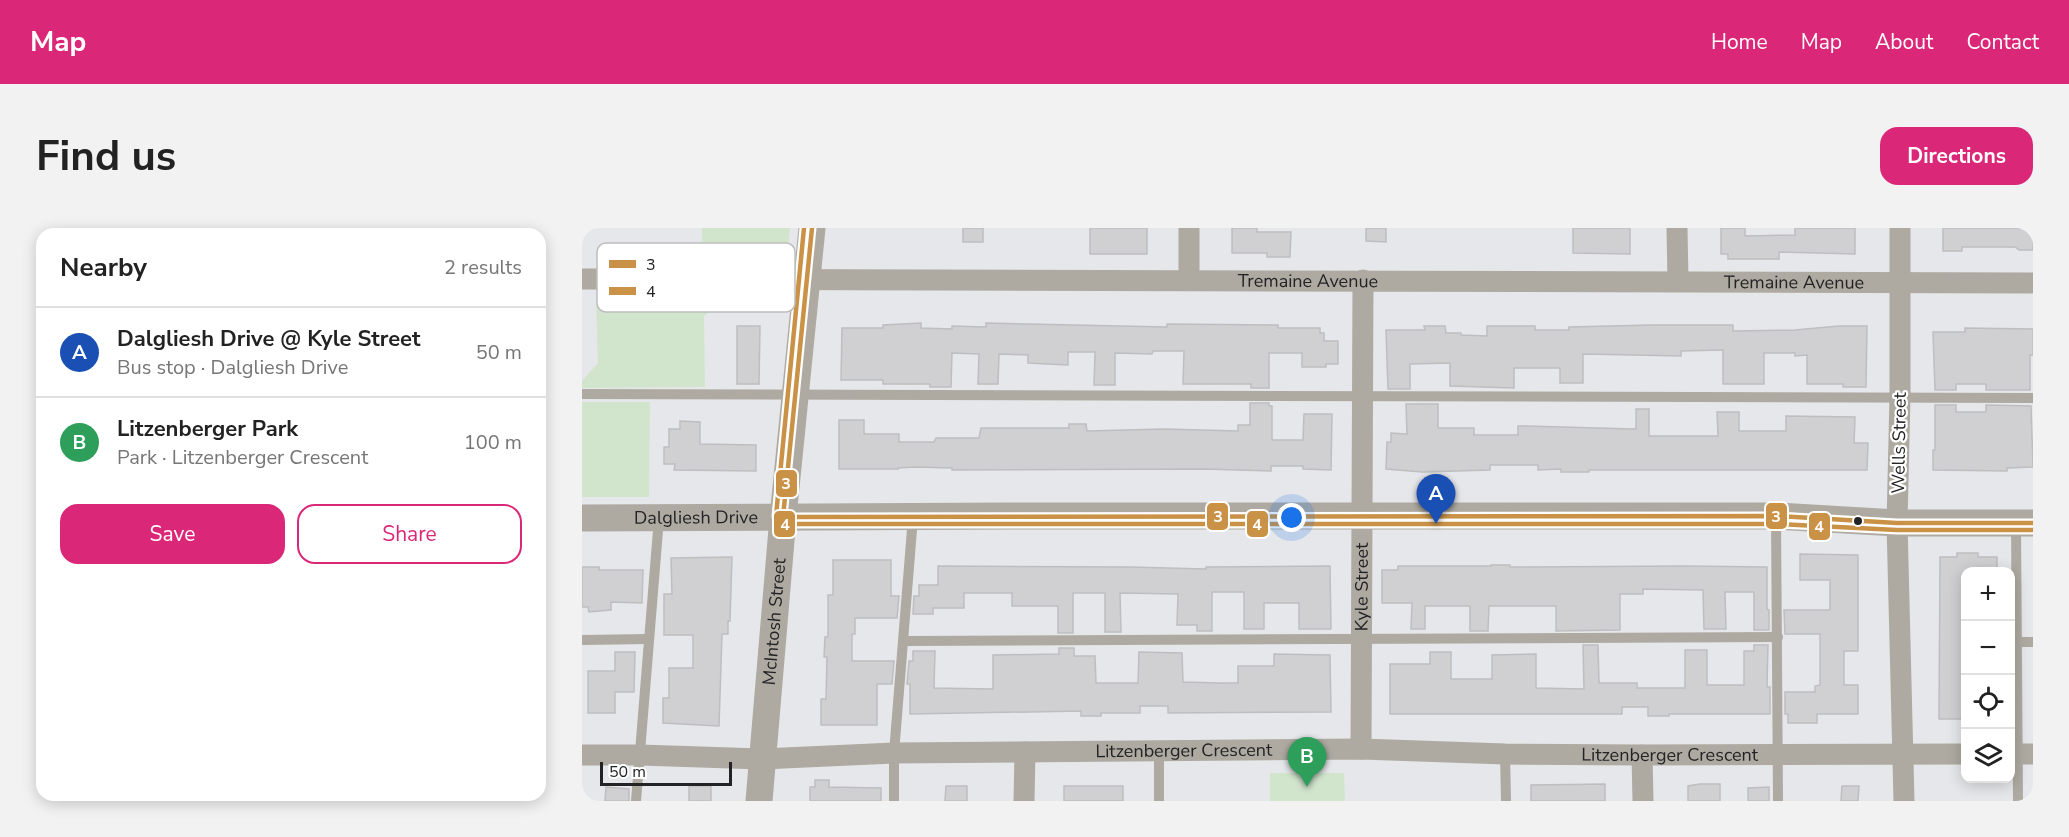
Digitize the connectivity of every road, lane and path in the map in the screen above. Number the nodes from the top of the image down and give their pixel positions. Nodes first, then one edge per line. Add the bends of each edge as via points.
1 (812, 228) edge
2 (1189, 228) edge
3 (1677, 228) edge
4 (1900, 228) edge
5 (795, 279) edge
6 (807, 279) junction
7 (1189, 279) junction
8 (1363, 280) junction
9 (1678, 281) junction
10 (1900, 283) junction
11 (2033, 283) edge
12 (582, 394) edge
13 (797, 395) junction
14 (1363, 396) junction
15 (1900, 397) junction
16 (2033, 398) edge
17 (1362, 515) junction
18 (914, 516) junction
19 (1776, 516) junction
20 (783, 517) junction
21 (582, 518) edge
22 (659, 518) junction
23 (1897, 523) junction
24 (2024, 523) edge
25 (1778, 637) junction
26 (648, 639) junction
27 (1361, 639) junction
28 (582, 640) edge
29 (904, 641) junction
30 (2018, 642) junction
31 (2033, 642) edge
32 (1361, 749) junction
33 (1159, 751) junction
34 (1025, 752) junction
35 (894, 753) junction
36 (1778, 753) junction
37 (1904, 753) junction
38 (1505, 754) junction
39 (1961, 754) edge
40 (2020, 754) edge
41 (582, 755) edge
42 (640, 755) junction
43 (1642, 755) junction
44 (761, 759) junction
45 (636, 801) edge
46 (759, 801) edge
47 (894, 801) edge
48 (1024, 801) edge
49 (1159, 801) edge
50 (1506, 801) edge
51 (1643, 801) edge
52 (1778, 801) edge
53 (1904, 801) edge
54 (2018, 801) edge

1 - 6 street, McIntosh Street
2 - 7 street
3 - 9 street
4 - 10 street, Wells Street
5 - 6 street, Tremaine Avenue
6 - 7 street, Tremaine Avenue
6 - 13 street, McIntosh Street
7 - 8 street, Tremaine Avenue
8 - 9 street, Tremaine Avenue
8 - 14 street, Kyle Street
9 - 10 street, Tremaine Avenue
10 - 11 street, Tremaine Avenue
10 - 15 street, Wells Street
12 - 13 lane
13 - 14 lane
13 - 20 street, McIntosh Street
14 - 15 lane
14 - 17 street, Kyle Street
15 - 16 lane
15 - 23 street, Wells Street
17 - 18 street, Dalgliesh Drive
17 - 19 street, Dalgliesh Drive
17 - 27 street, Kyle Street
18 - 20 street, Dalgliesh Drive
18 - 29 lane
19 - 23 street, Dalgliesh Drive
19 - 25 lane
20 - 22 street, Dalgliesh Drive
20 - 44 street, McIntosh Street
21 - 22 street, Dalgliesh Drive
22 - 26 lane
23 - 24 street, Dalgliesh Drive
23 - 37 street, Wells Street
24 - 30 lane
25 - 27 lane
25 - 36 lane
26 - 28 lane
26 - 42 lane
27 - 29 lane
27 - 32 street, Kyle Street
29 - 35 lane
30 - 31 lane
30 - 40 lane
32 - 33 street, Litzenberger Crescent
32 - 38 street, Litzenberger Crescent
33 - 34 street, Litzenberger Crescent
33 - 49 lane
34 - 35 street, Litzenberger Crescent
34 - 48 street
35 - 44 street, Litzenberger Crescent
35 - 47 lane
36 - 37 street, Litzenberger Crescent
36 - 43 street, Litzenberger Crescent
36 - 52 lane
37 - 39 street, Litzenberger Crescent
37 - 53 street, Wells Street
38 - 43 street, Litzenberger Crescent
38 - 50 lane
40 - 54 lane
41 - 42 street, Litzenberger Crescent
42 - 44 street, Litzenberger Crescent
42 - 45 lane
43 - 51 street
44 - 46 street, McIntosh Street

